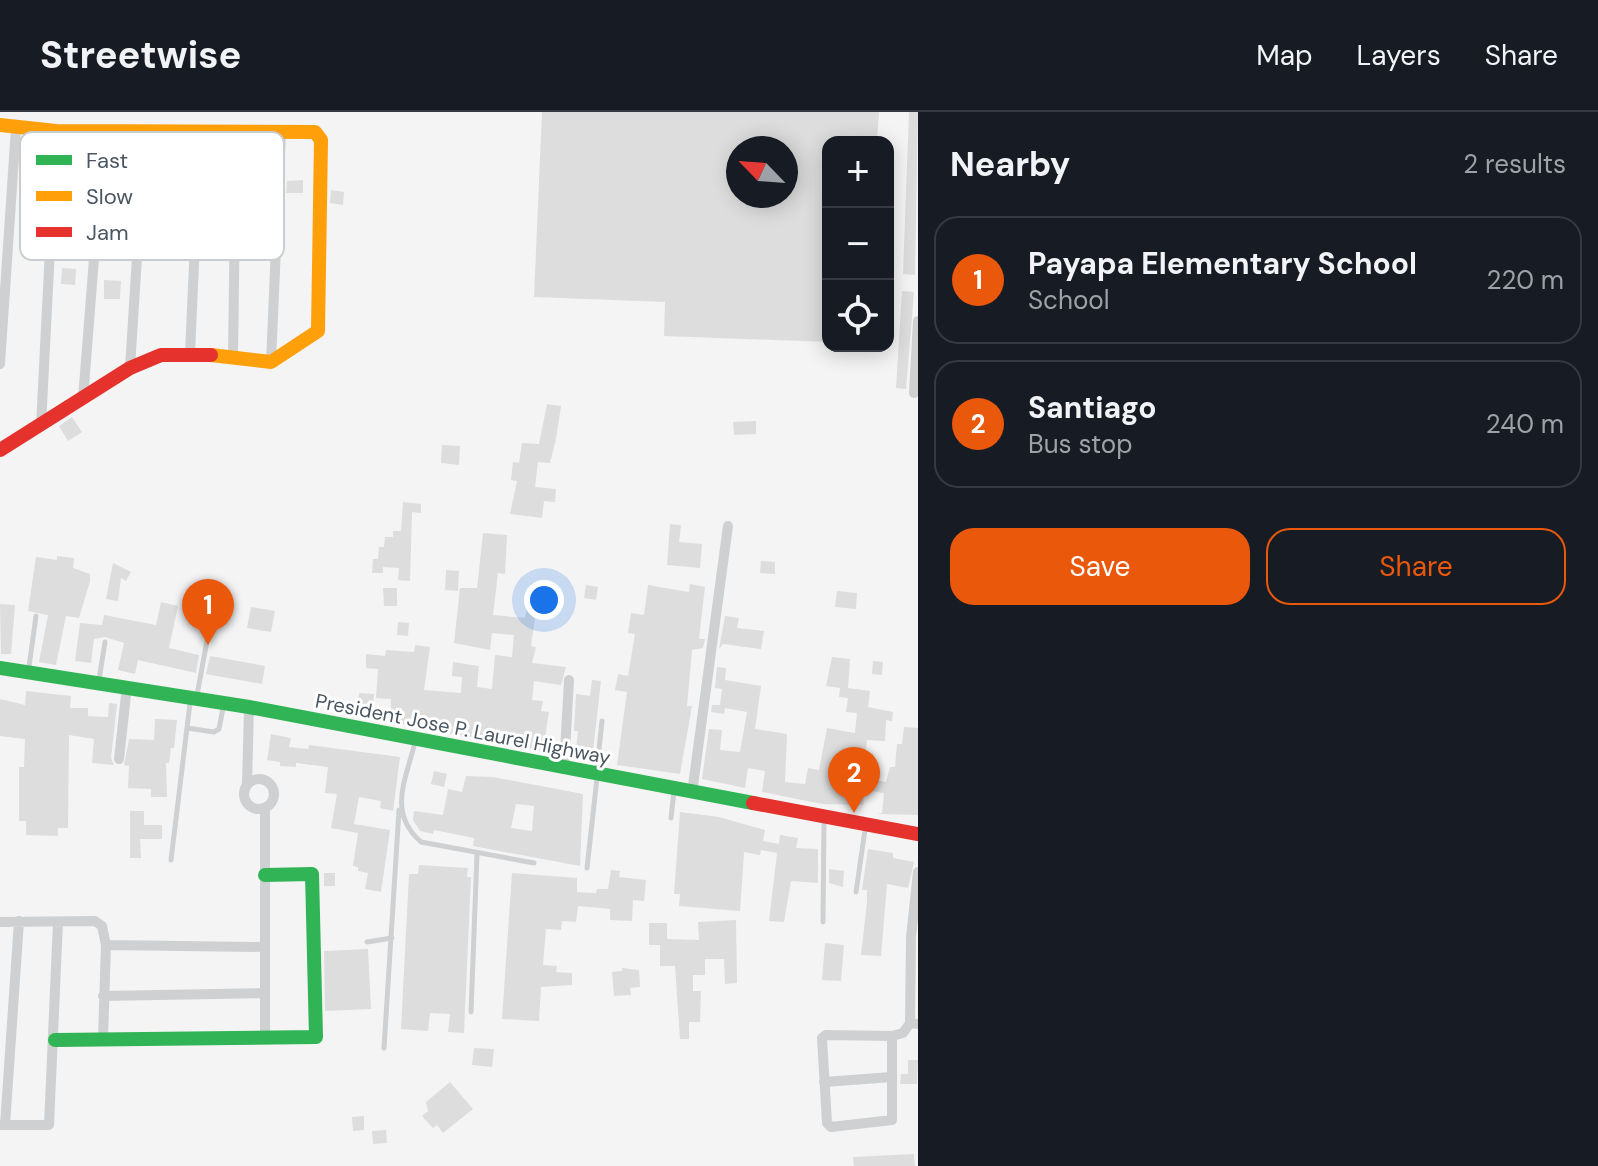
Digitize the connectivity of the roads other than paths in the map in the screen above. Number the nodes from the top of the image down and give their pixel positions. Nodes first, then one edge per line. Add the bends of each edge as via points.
1 (0, 125) edge
2 (16, 128) junction
3 (145, 130) joint
4 (56, 131) joint
5 (104, 131) joint
6 (200, 132) joint
7 (236, 132) joint
8 (281, 132) joint
9 (49, 260) edge
10 (94, 260) edge
11 (137, 260) edge
12 (194, 260) edge
13 (234, 260) edge
14 (275, 260) edge
15 (918, 321) edge
16 (190, 353) junction
17 (233, 357) junction
18 (271, 362) junction
19 (0, 364) edge
20 (130, 368) junction
21 (914, 393) dead end
22 (83, 399) junction
23 (41, 426) junction
24 (0, 450) edge
25 (728, 526) dead end
26 (36, 616) dead end
27 (209, 630) dead end
28 (105, 642) dead end
29 (0, 668) edge
30 (29, 672) junction
31 (569, 680) dead end
32 (98, 681) junction
33 (127, 686) junction
34 (193, 698) junction
35 (223, 703) junction
36 (249, 707) junction
37 (602, 721) dead end
38 (187, 728) junction
39 (415, 741) junction
40 (119, 759) dead end
41 (564, 769) junction
42 (597, 776) junction
43 (247, 785) junction
44 (674, 790) junction
45 (692, 793) junction
46 (265, 808) junction
47 (399, 810) junction
48 (824, 817) junction
49 (671, 818) dead end
50 (865, 825) junction
51 (918, 834) edge
52 (477, 854) junction
53 (171, 860) dead end
54 (534, 863) dead end
55 (587, 868) dead end
56 (918, 872) edge
57 (265, 875) junction
58 (856, 892) dead end
59 (19, 921) junction
60 (0, 922) edge
61 (58, 922) junction
62 (823, 922) dead end
63 (392, 938) junction
64 (367, 942) dead end
65 (106, 945) junction
66 (265, 947) junction
67 (265, 993) junction
68 (103, 996) junction
69 (471, 1012) dead end
70 (914, 1024) edge
71 (892, 1036) junction
72 (265, 1037) junction
73 (103, 1039) junction
74 (55, 1040) junction
75 (384, 1048) dead end
76 (892, 1077) junction
77 (824, 1082) junction
78 (2, 1125) edge

1 - 2 main road
2 - 4 main road
2 - 19 street
3 - 5 main road
3 - 6 main road
4 - 5 main road
6 - 7 main road
7 - 8 main road
8 - 18 main road via 315,132 321,140 318,331
9 - 23 street
10 - 22 street
11 - 20 street
12 - 16 street
13 - 17 street
14 - 18 street
15 - 21 street
16 - 17 main road
16 - 20 main road via 161,355
17 - 18 main road
20 - 22 main road
22 - 23 main road
23 - 24 main road
25 - 45 street
26 - 30 lane
27 - 34 lane
28 - 32 lane
29 - 30 main road, President Jose P. Laurel Highway
30 - 32 main road, President Jose P. Laurel Highway
31 - 41 street
32 - 33 main road, President Jose P. Laurel Highway
33 - 34 main road, President Jose P. Laurel Highway
33 - 40 street
34 - 35 main road, President Jose P. Laurel Highway
34 - 38 lane
35 - 36 main road, President Jose P. Laurel Highway
35 - 38 lane via 219,729
36 - 39 main road, President Jose P. Laurel Highway
36 - 43 street
37 - 42 lane
38 - 53 lane
39 - 41 main road, President Jose P. Laurel Highway
39 - 47 lane
41 - 42 main road, President Jose P. Laurel Highway
42 - 44 main road, President Jose P. Laurel Highway
42 - 55 lane
43 - 46 street via 247,803
43 - 46 street via 256,779 270,783 274,798
44 - 45 main road, President Jose P. Laurel Highway
44 - 49 lane
45 - 48 main road, President Jose P. Laurel Highway
46 - 57 street
47 - 52 lane via 421,842
47 - 63 lane
48 - 50 main road, President Jose P. Laurel Highway
48 - 62 lane
50 - 51 main road, President Jose P. Laurel Highway
50 - 58 lane
52 - 54 lane
52 - 69 lane
56 - 70 street via 911,937
57 - 66 street
57 - 72 main road via 312,874 316,1037
59 - 60 street
59 - 61 street
59 - 78 street
61 - 65 street via 95,921 104,930
61 - 74 street
63 - 64 lane
63 - 75 lane
65 - 66 street
65 - 68 street
66 - 67 street
67 - 68 street
67 - 72 street
68 - 73 street
70 - 71 street
71 - 76 street
71 - 77 street via 826,1035
72 - 73 main road
73 - 74 main road
74 - 78 street via 49,1125
76 - 77 street
76 - 77 street via 890,1122 831,1127

